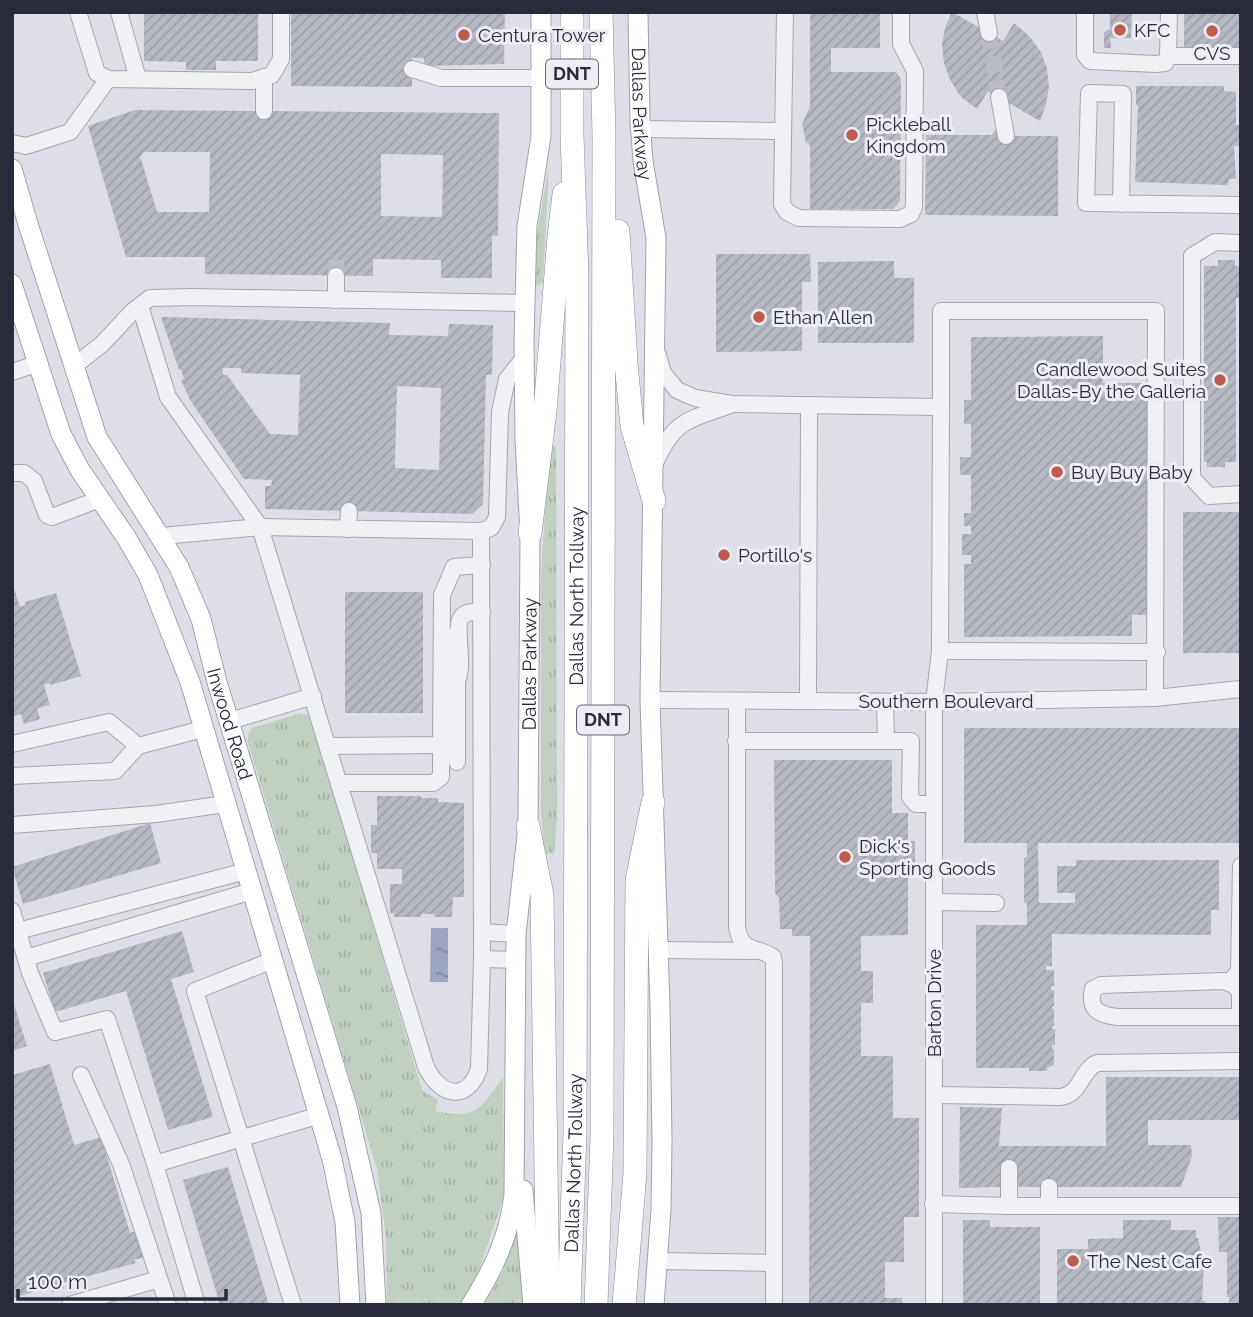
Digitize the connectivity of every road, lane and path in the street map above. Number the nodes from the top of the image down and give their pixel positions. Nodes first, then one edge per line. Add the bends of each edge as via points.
1 (78, 12) edge
2 (119, 12) edge
3 (281, 12) edge
4 (541, 12) edge
5 (572, 12) edge
6 (601, 12) edge
7 (638, 12) edge
8 (785, 12) edge
9 (901, 12) edge
10 (985, 12) edge
11 (1085, 12) edge
12 (1169, 12) edge
13 (989, 33) tunnel mouth
14 (1168, 56) junction
15 (1241, 56) edge
16 (412, 69) dead end
17 (264, 77) junction
18 (541, 78) junction
19 (108, 79) junction
20 (138, 79) junction
21 (999, 97) tunnel mouth
22 (264, 111) dead end
23 (641, 129) junction
24 (783, 131) junction
25 (572, 135) junction
26 (604, 135) junction
27 (1006, 136) dead end
28 (12, 143) edge
29 (12, 169) edge
30 (1121, 204) junction
31 (1241, 205) edge
32 (1241, 243) edge
33 (336, 275) tunnel mouth
34 (12, 284) edge
35 (336, 300) junction
36 (525, 303) junction
37 (140, 306) junction
38 (655, 344) junction
39 (524, 358) junction
40 (73, 367) junction
41 (41, 371) junction
42 (12, 372) edge
43 (732, 404) junction
44 (809, 405) junction
45 (941, 407) junction
46 (654, 465) junction
47 (12, 473) edge
48 (1241, 494) edge
49 (100, 499) junction
50 (654, 501) junction
51 (349, 511) dead end
52 (260, 527) junction
53 (348, 529) junction
54 (481, 531) junction
55 (530, 533) junction
56 (162, 536) junction
57 (482, 565) junction
58 (482, 612) junction
59 (442, 630) junction
60 (940, 651) junction
61 (1157, 652) junction
62 (457, 681) junction
63 (1241, 690) edge
64 (313, 696) junction
65 (1155, 698) junction
66 (650, 700) junction
67 (737, 701) junction
68 (808, 701) junction
69 (885, 702) junction
70 (934, 702) junction
71 (230, 721) junction
72 (203, 729) junction
73 (736, 741) junction
74 (886, 741) junction
75 (12, 744) edge
76 (441, 745) junction
77 (138, 746) junction
78 (328, 746) junction
79 (457, 762) dead end
80 (12, 776) edge
81 (340, 783) junction
82 (653, 803) junction
83 (225, 804) junction
84 (934, 804) junction
85 (12, 825) edge
86 (528, 826) junction
87 (1241, 866) edge
88 (246, 872) junction
89 (252, 891) junction
90 (934, 902) junction
91 (996, 902) dead end
92 (12, 911) edge
93 (18, 931) junction
94 (482, 932) junction
95 (516, 934) junction
96 (659, 950) junction
97 (754, 951) junction
98 (26, 958) junction
99 (482, 958) junction
100 (273, 960) junction
101 (516, 960) junction
102 (1229, 983) junction
103 (1241, 1017) edge
104 (1241, 1061) edge
105 (81, 1075) dead end
106 (934, 1095) junction
107 (348, 1107) junction
108 (320, 1115) junction
109 (240, 1139) junction
110 (514, 1151) junction
111 (155, 1164) junction
112 (1009, 1168) dead end
113 (1049, 1187) dead end
114 (933, 1203) junction
115 (1009, 1206) junction
116 (1049, 1206) junction
117 (1241, 1206) edge
118 (657, 1261) junction
119 (774, 1263) junction
120 (159, 1279) junction
121 (104, 1300) edge
122 (70, 1305) edge
123 (168, 1305) edge
124 (197, 1305) edge
125 (293, 1305) edge
126 (350, 1305) edge
127 (376, 1305) edge
128 (471, 1305) edge
129 (533, 1305) edge
130 (548, 1305) edge
131 (569, 1305) edge
132 (596, 1305) edge
133 (624, 1305) edge
134 (654, 1305) edge
135 (774, 1305) edge
136 (934, 1305) edge

1 - 19 street via 97,73
2 - 20 street
3 - 17 street via 281,59 272,75
4 - 18 main road, Dallas Parkway
5 - 25 highway, Dallas North Tollway / DNT
6 - 26 highway, Dallas North Tollway / DNT
7 - 23 main road, Dallas Parkway
8 - 24 street
9 - 24 street via 901,44 915,71 911,214 900,219 799,218 787,212 782,204
10 - 13 street
11 - 14 street via 1085,55 1090,61 1156,64 1165,63
12 - 14 street
14 - 15 street
16 - 18 street via 441,78
17 - 20 street via 252,81
17 - 22 street
18 - 36 main road, Dallas Parkway via 541,136 527,226
19 - 20 street
19 - 28 street via 70,132 26,146
21 - 27 street
23 - 24 street
23 - 38 main road, Dallas Parkway via 656,237
25 - 55 highway
25 - 131 highway, Dallas North Tollway / DNT via 576,252 575,1133
26 - 50 highway via 615,178 632,426
26 - 132 highway, Dallas North Tollway / DNT via 602,1135
29 - 40 main road, Inwood Road
30 - 30 street via 1123,94 1089,93 1086,203
30 - 31 street
32 - 48 street via 1215,242 1192,256 1192,478 1209,496
33 - 35 street
34 - 41 main road, Inwood Road
35 - 36 street
35 - 37 street via 150,298
36 - 39 main road, Dallas Parkway
37 - 40 street
37 - 52 street via 168,397
38 - 43 street via 663,373 677,390
38 - 46 main road, Dallas Parkway
39 - 54 street via 507,379 500,412 497,517 491,528
39 - 55 main road, Dallas Parkway
40 - 41 main road
40 - 56 main road, Inwood Road via 97,437
41 - 42 street
41 - 49 main road, Inwood Road via 61,434
43 - 44 street
43 - 46 street via 683,422 666,440
44 - 45 street
44 - 68 street
45 - 60 street, Barton Drive
45 - 61 street, Barton Drive via 941,311 1156,312
46 - 50 main road, Dallas Parkway
47 - 49 street via 24,472 34,481 47,515 52,517
49 - 72 main road, Inwood Road via 148,575 190,682
50 - 66 main road, Dallas Parkway
51 - 53 street
52 - 53 street
52 - 56 street
52 - 64 street
53 - 54 street
54 - 57 street
55 - 86 main road, Dallas Parkway
56 - 71 main road, Inwood Road via 201,619
57 - 58 street
57 - 59 street via 454,567 442,595
58 - 62 street via 461,617
58 - 94 street
59 - 62 street via 453,653
59 - 76 street
60 - 61 street
60 - 70 street, Barton Drive
61 - 65 street
62 - 79 street
63 - 65 street, Southern Boulevard
64 - 71 street
64 - 78 street
65 - 70 street, Southern Boulevard
66 - 67 street, Southern Boulevard
66 - 82 main road, Dallas Parkway
67 - 68 street, Southern Boulevard
67 - 73 street
68 - 69 street, Southern Boulevard
69 - 70 street, Southern Boulevard
69 - 74 street
70 - 84 street, Barton Drive
71 - 72 main road
71 - 107 main road, Inwood Road
72 - 77 street
72 - 83 main road, Inwood Road
73 - 74 street
73 - 97 street via 737,927 739,937
74 - 84 street via 911,741 910,797 916,804
75 - 77 street via 109,722
76 - 78 street
76 - 81 street via 441,777 433,783
77 - 80 street via 115,771
78 - 81 street
81 - 99 street via 426,1067 435,1082 449,1091 468,1089 479,1069
82 - 96 main road, Dallas Parkway
82 - 133 highway via 637,880 635,1173
83 - 85 street
83 - 88 main road, Inwood Road
84 - 90 street, Barton Drive
86 - 95 main road, Dallas Parkway
86 - 130 highway via 542,895
87 - 102 street via 1239,971
88 - 89 main road, Inwood Road
88 - 93 street
89 - 98 street
89 - 100 main road, Inwood Road
90 - 91 street
90 - 106 street, Barton Drive
92 - 93 street
93 - 98 street
94 - 95 street
94 - 99 street
95 - 101 main road, Dallas Parkway
96 - 97 street
96 - 118 main road, Dallas Parkway via 662,1140
97 - 119 street via 767,953 775,964
98 - 111 street via 55,1032 107,1019
99 - 101 street
100 - 108 main road, Inwood Road
100 - 109 street via 195,990
101 - 110 main road, Dallas Parkway
102 - 103 street via 1240,991
102 - 103 street via 1101,985 1093,989 1091,998 1101,1015
104 - 106 street via 1097,1062 1073,1093 1060,1097
105 - 120 street via 121,1164
106 - 114 street, Barton Drive
107 - 108 main road
107 - 127 main road, Inwood Road via 371,1213
108 - 109 street
108 - 126 main road, Inwood Road via 345,1223
109 - 111 street
109 - 125 street
110 - 128 main road, Dallas Parkway via 512,1215 505,1242
110 - 129 main road via 526,1208
111 - 124 street
112 - 115 street
113 - 116 street
114 - 115 street
114 - 136 street, Barton Drive
115 - 116 street
116 - 117 street
118 - 119 street
118 - 134 main road, Dallas Parkway
119 - 135 street
120 - 121 street
120 - 123 street
121 - 122 street

